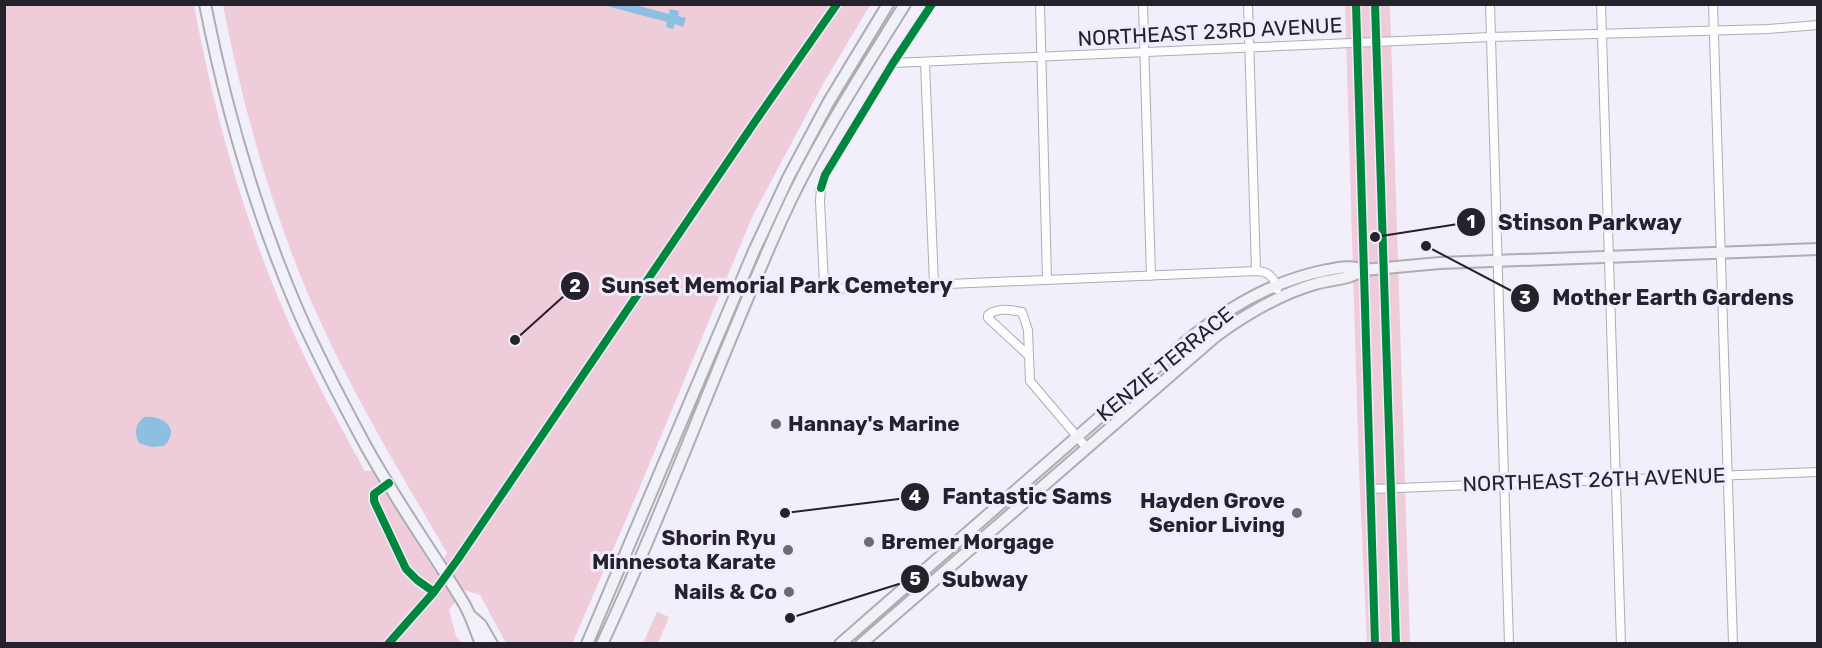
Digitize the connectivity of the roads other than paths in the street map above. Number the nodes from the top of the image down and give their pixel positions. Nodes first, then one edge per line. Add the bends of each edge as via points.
1 (205, 4) edge
2 (888, 4) edge
3 (905, 4) edge
4 (932, 4) edge
5 (1040, 4) edge
6 (1143, 4) edge
7 (1248, 4) edge
8 (1356, 4) edge
9 (1376, 4) edge
10 (1490, 4) edge
11 (1601, 4) edge
12 (1713, 4) edge
13 (1818, 25) edge
14 (1714, 30) junction
15 (1602, 34) junction
16 (1491, 37) junction
17 (1377, 42) junction
18 (1357, 44) junction
19 (1249, 48) junction
20 (1145, 53) junction
21 (1041, 58) junction
22 (893, 63) junction
23 (925, 63) junction
24 (1818, 249) edge
25 (1721, 252) junction
26 (1608, 257) junction
27 (1497, 261) junction
28 (1383, 267) junction
29 (1363, 270) junction
30 (1260, 271) junction
31 (1151, 276) junction
32 (1047, 279) junction
33 (934, 284) junction
34 (1276, 285) junction
35 (1278, 299) junction
36 (1028, 355) junction
37 (1076, 436) junction
38 (1086, 447) junction
39 (1818, 472) edge
40 (1728, 476) junction
41 (1616, 479) junction
42 (1504, 484) junction
43 (1391, 488) junction
44 (1371, 489) junction
45 (471, 616) junction
46 (481, 644) edge
47 (492, 644) edge
48 (586, 644) edge
49 (602, 644) edge
50 (840, 644) edge
51 (861, 644) edge
52 (1375, 644) edge
53 (1396, 644) edge
54 (1509, 644) edge
55 (1621, 644) edge
56 (1733, 644) edge

1 - 45 main road via 253,190 299,313 363,442
2 - 48 main road via 788,178
3 - 49 main road via 824,137 782,219
4 - 22 street
5 - 21 street
6 - 20 street
7 - 19 street
8 - 18 street
9 - 17 street
10 - 16 street
11 - 15 street
12 - 14 street
13 - 14 street, NORTHEAST 23RD AVENUE
14 - 15 street, NORTHEAST 23RD AVENUE
14 - 25 street
15 - 16 street, NORTHEAST 23RD AVENUE
15 - 26 street
16 - 17 street, NORTHEAST 23RD AVENUE
16 - 27 street
17 - 18 street, NORTHEAST 23RD AVENUE
17 - 28 street
18 - 19 street, NORTHEAST 23RD AVENUE
18 - 29 street
19 - 20 street, NORTHEAST 23RD AVENUE
19 - 30 street
20 - 21 street, NORTHEAST 23RD AVENUE
20 - 31 street
21 - 23 street, NORTHEAST 23RD AVENUE
21 - 32 street
22 - 23 street, NORTHEAST 23RD AVENUE
22 - 33 street via 825,175 821,188 824,283 832,289
23 - 33 street
24 - 25 main road
25 - 26 main road
25 - 40 street
26 - 27 main road
26 - 41 street
27 - 28 main road
27 - 42 street
28 - 29 main road
28 - 43 street
29 - 34 main road, KENZIE TERRACE via 1354,266 1333,269
29 - 35 main road, KENZIE TERRACE
29 - 44 street
30 - 31 street
30 - 34 street via 1270,275
31 - 32 street
32 - 33 street
34 - 35 street
34 - 37 main road, KENZIE TERRACE via 1207,324
35 - 38 main road, KENZIE TERRACE via 1216,336
36 - 36 street via 988,318 988,315 1010,309 1022,312 1028,330
36 - 37 street via 1029,381
37 - 38 street
37 - 50 main road, KENZIE TERRACE
38 - 51 main road, KENZIE TERRACE
39 - 40 street, NORTHEAST 26TH AVENUE
40 - 41 street, NORTHEAST 26TH AVENUE
40 - 56 street
41 - 42 street, NORTHEAST 26TH AVENUE
41 - 55 street
42 - 43 street, NORTHEAST 26TH AVENUE
42 - 54 street
43 - 44 street, NORTHEAST 26TH AVENUE
43 - 53 street
44 - 52 street
45 - 46 main road
45 - 47 main road

